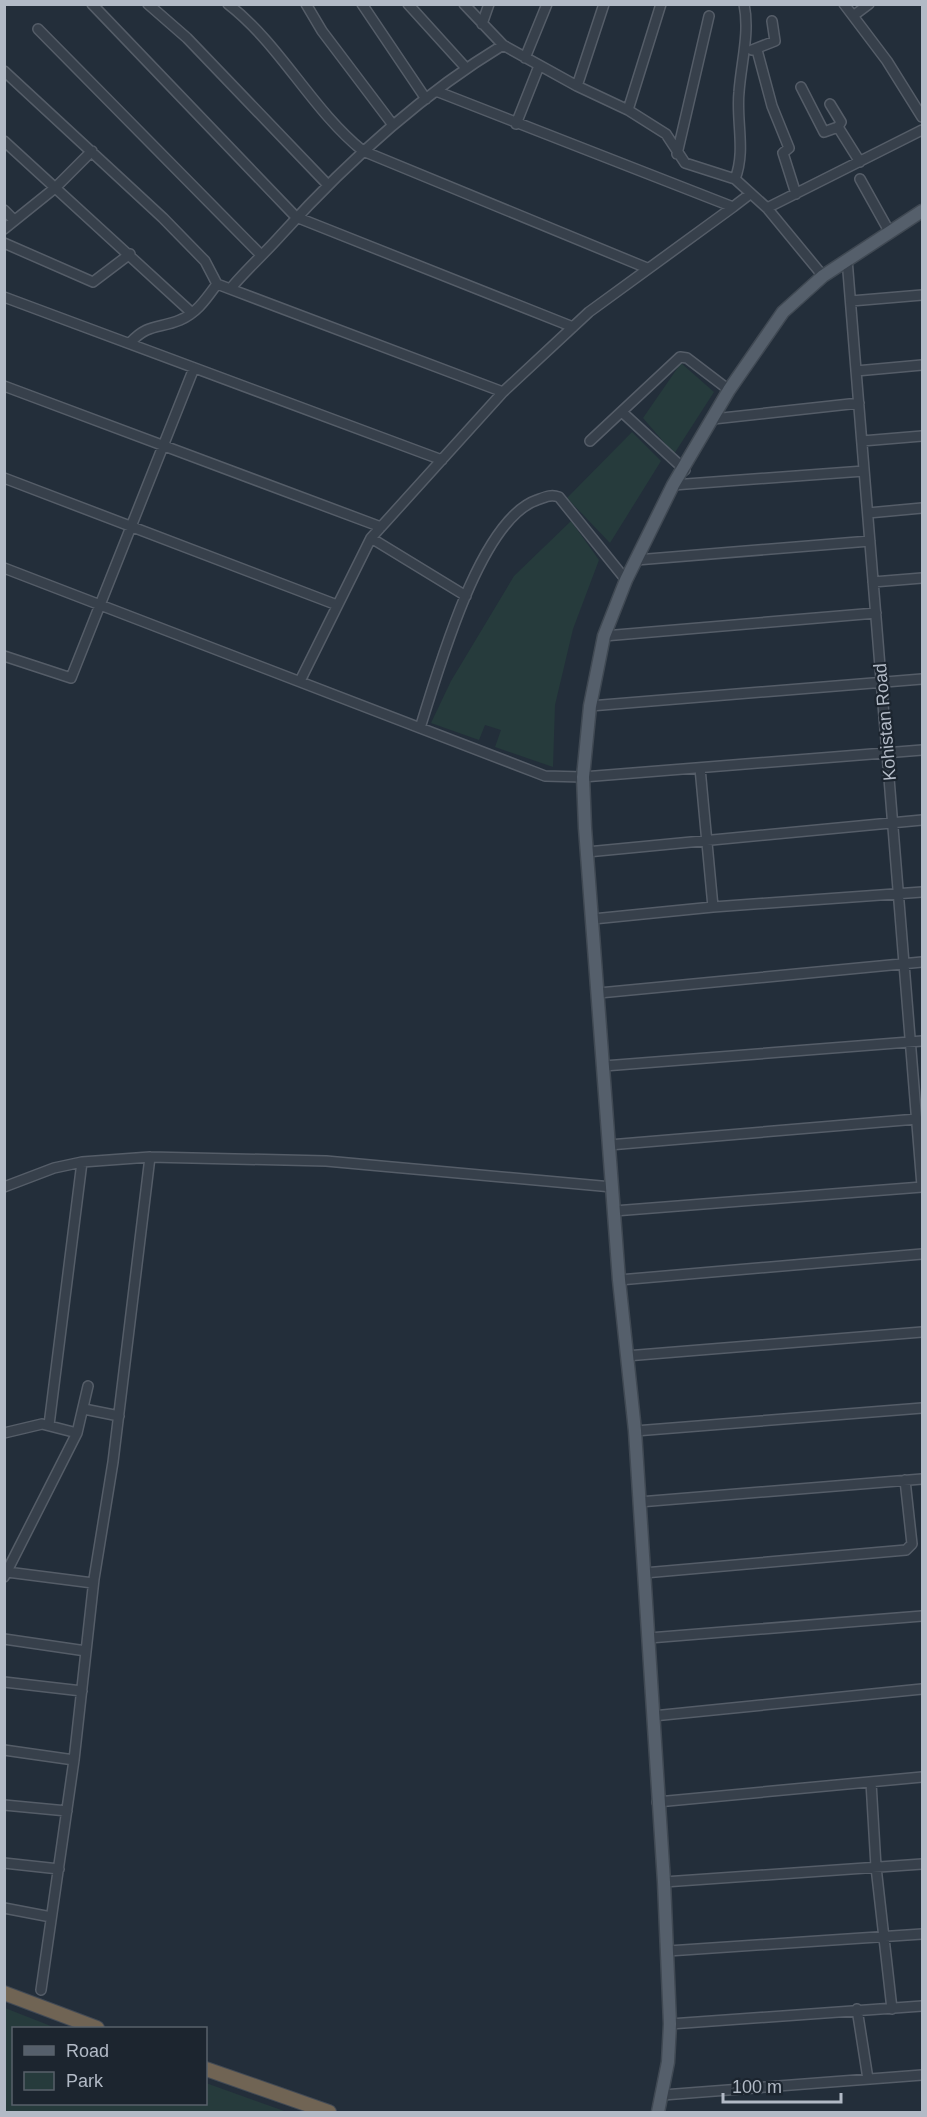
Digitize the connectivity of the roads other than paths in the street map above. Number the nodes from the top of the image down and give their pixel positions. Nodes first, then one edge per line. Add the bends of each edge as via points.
1 (92, 4) edge
2 (148, 4) edge
3 (228, 4) edge
4 (306, 4) edge
5 (362, 4) edge
6 (408, 4) edge
7 (464, 4) edge
8 (489, 4) edge
9 (547, 4) edge
10 (604, 4) edge
11 (662, 4) edge
12 (744, 4) edge
13 (844, 4) edge
14 (869, 4) edge
15 (709, 16) dead end
16 (853, 16) junction
17 (772, 21) dead end
18 (482, 24) junction
19 (38, 28) dead end
20 (503, 45) junction
21 (757, 50) junction
22 (744, 51) junction
23 (525, 58) junction
24 (539, 66) junction
25 (466, 68) junction
26 (4, 71) edge
27 (577, 86) junction
28 (801, 87) dead end
29 (436, 91) junction
30 (426, 99) junction
31 (830, 104) dead end
32 (628, 110) junction
33 (922, 117) edge
34 (516, 124) junction
35 (393, 125) junction
36 (838, 127) junction
37 (922, 130) edge
38 (4, 141) edge
39 (92, 151) junction
40 (363, 151) junction
41 (677, 154) junction
42 (860, 162) junction
43 (735, 179) junction
44 (860, 179) dead end
45 (327, 184) junction
46 (55, 188) junction
47 (750, 194) junction
48 (796, 194) junction
49 (733, 207) junction
50 (767, 208) junction
51 (4, 210) edge
52 (921, 213) edge
53 (296, 217) junction
54 (14, 220) junction
55 (4, 229) edge
56 (890, 231) junction
57 (4, 243) edge
58 (129, 254) junction
59 (261, 255) junction
60 (847, 259) junction
61 (647, 268) junction
62 (823, 276) junction
63 (217, 284) junction
64 (231, 288) junction
65 (922, 295) edge
66 (4, 297) edge
67 (851, 301) junction
68 (192, 313) junction
69 (573, 327) junction
70 (130, 343) junction
71 (922, 365) edge
72 (194, 368) junction
73 (856, 371) junction
74 (4, 386) edge
75 (729, 390) junction
76 (503, 392) junction
77 (859, 404) junction
78 (623, 413) junction
79 (712, 419) junction
80 (922, 436) edge
81 (590, 441) dead end
82 (862, 441) junction
83 (163, 447) junction
84 (442, 460) junction
85 (685, 470) junction
86 (864, 471) junction
87 (4, 478) edge
88 (674, 485) junction
89 (922, 508) edge
90 (868, 513) junction
91 (132, 527) junction
92 (381, 527) junction
93 (371, 538) junction
94 (870, 541) junction
95 (636, 560) junction
96 (4, 568) edge
97 (922, 578) edge
98 (626, 580) junction
99 (873, 582) junction
100 (466, 596) junction
101 (337, 605) junction
102 (101, 606) junction
103 (876, 613) junction
104 (604, 636) junction
105 (4, 656) edge
106 (922, 679) edge
107 (300, 681) junction
108 (882, 682) junction
109 (590, 706) junction
110 (420, 728) junction
111 (922, 750) edge
112 (887, 752) junction
113 (700, 768) junction
114 (583, 777) junction
115 (922, 820) edge
116 (893, 822) junction
117 (707, 840) junction
118 (587, 852) junction
119 (922, 892) edge
120 (899, 894) junction
121 (713, 907) junction
122 (593, 919) junction
123 (922, 962) edge
124 (904, 963) junction
125 (598, 993) junction
126 (922, 1041) edge
127 (911, 1042) junction
128 (604, 1066) junction
129 (917, 1119) junction
130 (609, 1145) junction
131 (150, 1157) junction
132 (82, 1162) junction
133 (922, 1186) edge
134 (4, 1187) edge
135 (612, 1187) junction
136 (614, 1211) junction
137 (922, 1254) edge
138 (619, 1280) junction
139 (922, 1332) edge
140 (626, 1356) junction
141 (88, 1386) dead end
142 (922, 1408) edge
143 (84, 1409) junction
144 (119, 1416) junction
145 (49, 1425) junction
146 (634, 1431) junction
147 (77, 1433) junction
148 (5, 1434) edge
149 (922, 1479) edge
150 (905, 1480) junction
151 (639, 1502) junction
152 (644, 1573) junction
153 (5, 1575) edge
154 (93, 1582) junction
155 (922, 1616) edge
156 (4, 1638) edge
157 (649, 1638) junction
158 (86, 1651) junction
159 (4, 1682) edge
160 (922, 1689) edge
161 (81, 1691) junction
162 (653, 1716) junction
163 (4, 1750) edge
164 (74, 1760) junction
165 (922, 1777) edge
166 (871, 1782) junction
167 (657, 1802) junction
168 (4, 1805) edge
169 (67, 1811) junction
170 (4, 1863) edge
171 (922, 1864) edge
172 (876, 1867) junction
173 (60, 1869) junction
174 (664, 1882) junction
175 (4, 1908) edge
176 (51, 1917) junction
177 (922, 1935) edge
178 (885, 1938) junction
179 (668, 1951) junction
180 (40, 1990) dead end
181 (4, 1993) edge
182 (922, 2006) edge
183 (857, 2009) junction
184 (892, 2009) junction
185 (669, 2024) junction
186 (94, 2027) edge
187 (207, 2069) edge
188 (922, 2075) edge
189 (868, 2079) junction
190 (663, 2095) junction
191 (329, 2112) edge
192 (658, 2112) edge

1 - 53 street
2 - 45 street via 187,38
3 - 40 street via 250,21 319,106
4 - 35 street
5 - 30 street
6 - 25 street
7 - 18 street
8 - 18 street
9 - 23 street
10 - 27 street
11 - 32 street
12 - 22 street
13 - 16 street
14 - 16 street
15 - 41 street
16 - 33 street
17 - 21 street via 775,41
18 - 20 street
19 - 59 street
20 - 23 street
20 - 25 street
21 - 22 street
21 - 48 street via 772,106 789,148 783,153
22 - 43 street via 738,93 741,164
23 - 24 street
24 - 27 street
24 - 34 street
25 - 29 street
26 - 39 street
27 - 32 street
28 - 36 street via 823,130
29 - 30 street
29 - 34 street
30 - 35 street
31 - 36 street via 841,122
32 - 41 street via 666,134
34 - 49 street
35 - 40 street
36 - 42 street
37 - 42 street
38 - 46 street
39 - 46 street
39 - 63 street via 205,261
40 - 45 street
40 - 61 street
41 - 43 street via 685,163
42 - 48 street
43 - 47 street
44 - 56 street
45 - 53 street
46 - 54 street
46 - 58 street
47 - 49 street
47 - 50 street
48 - 50 street
49 - 61 street
50 - 62 street
51 - 54 street
52 - 56 main road
53 - 59 street
53 - 69 street
54 - 55 street
56 - 60 main road
57 - 58 street via 93,282
58 - 68 street
59 - 64 street
60 - 62 main road
60 - 67 street, Kohistan Road
61 - 69 street
62 - 75 main road via 783,312
63 - 64 street
63 - 68 street
64 - 76 street
65 - 67 street
66 - 70 street
67 - 73 street, Kohistan Road
68 - 70 street via 179,321 149,327
69 - 76 street
70 - 72 street
71 - 73 street
72 - 83 street
72 - 84 street
73 - 77 street, Kohistan Road
74 - 83 street
75 - 78 street via 687,358 680,357
75 - 79 main road
76 - 84 street
77 - 79 street
77 - 82 street, Kohistan Road
78 - 81 street
78 - 85 street
79 - 85 main road
80 - 82 street
82 - 86 street, Kohistan Road
83 - 91 street
83 - 92 street
84 - 92 street
85 - 88 main road
86 - 88 street
86 - 90 street, Kohistan Road
87 - 91 street
88 - 95 main road
89 - 90 street
90 - 94 street, Kohistan Road
91 - 101 street
91 - 102 street
92 - 93 street
93 - 100 street
93 - 101 street
94 - 95 street
94 - 99 street, Kohistan Road
95 - 98 main road
96 - 102 street
97 - 99 street
98 - 100 street via 559,497 552,495 530,502 498,533
98 - 104 main road
99 - 103 street, Kohistan Road
100 - 110 street
101 - 107 street
102 - 105 street via 71,678
102 - 107 street
103 - 104 street
103 - 108 street, Kohistan Road
104 - 109 main road
106 - 108 street
107 - 110 street
108 - 109 street
108 - 112 street, Kohistan Road
109 - 114 main road
110 - 114 street via 545,777
111 - 112 street
112 - 113 street
112 - 116 street, Kohistan Road
113 - 114 street
113 - 117 street
114 - 118 main road
115 - 116 street
116 - 117 street
116 - 120 street, Kohistan Road
117 - 118 street
117 - 121 street
118 - 122 main road
119 - 120 street
120 - 121 street
120 - 124 street, Kohistan Road
121 - 122 street
122 - 125 main road
123 - 124 street
124 - 125 street
124 - 127 street, Kohistan Road
125 - 128 main road
126 - 127 street
127 - 128 street
127 - 129 street, Kohistan Road
128 - 130 main road
129 - 130 street
129 - 133 street, Kohistan Road
130 - 135 main road
131 - 132 street
131 - 135 street via 326,1161
131 - 144 street
132 - 134 street
132 - 145 street
133 - 136 street
135 - 136 main road
136 - 138 main road
137 - 138 street
138 - 140 main road
139 - 140 street
140 - 146 main road
141 - 143 street
142 - 146 street
143 - 144 street
143 - 147 street
144 - 154 street
145 - 147 street
145 - 148 street
146 - 151 main road
147 - 153 street
149 - 150 street
150 - 151 street
150 - 152 street via 912,1544 906,1550
151 - 152 main road
152 - 157 main road
153 - 154 street
154 - 158 street
155 - 157 street
156 - 158 street
157 - 162 main road
158 - 161 street
159 - 161 street
160 - 162 street
161 - 164 street
162 - 167 main road
163 - 164 street
164 - 169 street
165 - 166 street
166 - 167 street
166 - 172 street
167 - 174 main road
168 - 169 street
169 - 173 street
170 - 173 street
171 - 172 street
172 - 174 street
172 - 178 street
173 - 176 street
174 - 179 main road
175 - 176 street
176 - 180 street
177 - 178 street
178 - 179 street
178 - 184 street
179 - 185 main road
181 - 186 highway
182 - 184 street
183 - 184 street
183 - 185 street
183 - 189 street
185 - 190 main road
187 - 191 highway
188 - 189 street
189 - 190 street
190 - 192 main road

